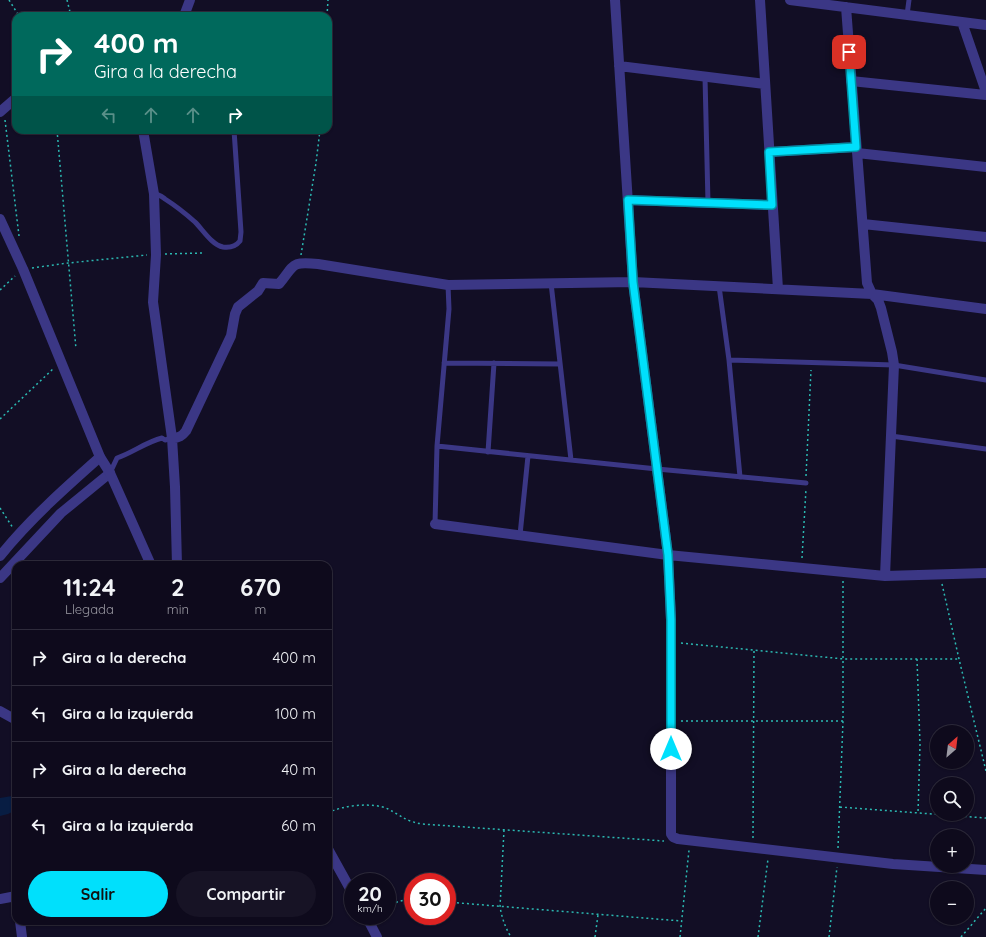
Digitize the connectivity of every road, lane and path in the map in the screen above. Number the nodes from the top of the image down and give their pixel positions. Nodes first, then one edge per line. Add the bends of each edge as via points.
1 (9, 0) edge
2 (67, 0) edge
3 (190, 0) edge
4 (328, 0) edge
5 (615, 0) edge
6 (760, 0) edge
7 (790, 0) edge
8 (909, 0) edge
9 (846, 7) junction
10 (16, 12) edge
11 (70, 12) edge
12 (186, 12) edge
13 (327, 12) edge
14 (907, 15) junction
15 (962, 22) junction
16 (986, 25) edge
17 (619, 66) junction
18 (705, 77) junction
19 (851, 81) junction
20 (765, 84) junction
21 (986, 92) edge
22 (986, 95) edge
23 (12, 101) edge
24 (2, 110) edge
25 (57, 134) edge
26 (144, 134) edge
27 (234, 134) edge
28 (320, 134) edge
29 (857, 150) junction
30 (769, 152) junction
31 (986, 167) edge
32 (154, 194) junction
33 (628, 200) junction
34 (708, 203) junction
35 (772, 205) junction
36 (0, 219) edge
37 (863, 224) junction
38 (986, 237) edge
39 (19, 239) dead end
40 (202, 253) dead end
41 (156, 255) junction
42 (68, 263) junction
43 (299, 263) junction
44 (23, 269) junction
45 (633, 282) junction
46 (551, 283) junction
47 (448, 285) junction
48 (720, 286) junction
49 (778, 289) junction
50 (0, 290) edge
51 (872, 294) junction
52 (986, 309) edge
53 (76, 349) dead end
54 (729, 360) junction
55 (61, 361) junction
56 (811, 361) junction
57 (444, 363) junction
58 (494, 363) junction
59 (560, 364) junction
60 (894, 365) junction
61 (986, 380) edge
62 (0, 419) edge
63 (891, 436) junction
64 (172, 438) junction
65 (437, 446) junction
66 (986, 449) edge
67 (488, 452) junction
68 (528, 456) junction
69 (100, 457) junction
70 (571, 460) junction
71 (657, 469) junction
72 (110, 474) junction
73 (740, 477) junction
74 (806, 483) junction
75 (0, 508) edge
76 (435, 524) joint
77 (18, 534) junction
78 (520, 535) junction
79 (668, 555) junction
80 (0, 556) edge
81 (16, 561) edge
82 (150, 561) edge
83 (177, 561) edge
84 (12, 565) edge
85 (802, 568) junction
86 (842, 572) junction
87 (986, 573) edge
88 (940, 574) junction
89 (885, 576) junction
90 (0, 578) edge
91 (671, 642) junction
92 (754, 650) junction
93 (844, 659) junction
94 (917, 659) junction
95 (959, 659) junction
96 (0, 711) edge
97 (12, 718) edge
98 (671, 720) junction
99 (754, 721) junction
100 (844, 721) junction
101 (986, 771) edge
102 (840, 808) junction
103 (332, 811) edge
104 (918, 813) junction
105 (986, 818) edge
106 (504, 830) junction
107 (672, 836) junction
108 (690, 840) junction
109 (753, 848) junction
110 (769, 849) junction
111 (332, 856) edge
112 (838, 858) junction
113 (986, 870) edge
114 (344, 878) edge
115 (12, 897) edge
116 (0, 899) edge
117 (456, 903) edge
118 (500, 906) junction
119 (986, 908) edge
120 (598, 914) junction
121 (681, 921) junction
122 (20, 925) edge
123 (371, 925) edge
124 (22, 937) edge
125 (377, 937) edge
126 (511, 937) edge
127 (595, 937) edge
128 (680, 937) edge
129 (758, 937) edge
130 (829, 937) edge
131 (961, 937) edge

1 - 10 path
2 - 11 path
3 - 12 street
4 - 13 path
5 - 17 street
6 - 20 street
7 - 9 street
8 - 14 lane
9 - 14 street
9 - 19 street
14 - 15 street
15 - 16 street
15 - 21 street
17 - 18 street
17 - 33 street
18 - 20 street
18 - 34 lane
19 - 22 street
19 - 29 street
20 - 30 street
23 - 24 street
24 - 39 path
25 - 42 path
26 - 32 street
27 - 32 lane via 241,232 237,245 222,247 172,203
28 - 43 path
29 - 30 street
29 - 31 street
29 - 37 street
30 - 35 street
32 - 41 street
33 - 34 street
33 - 45 street
34 - 35 street
35 - 49 street
36 - 44 street
37 - 38 street
37 - 51 street via 867,284
40 - 41 path
41 - 42 path
41 - 64 street via 153,302
42 - 44 path
42 - 53 path
43 - 47 street
43 - 64 street via 289,270 279,284 263,284 238,307 231,336 186,431 178,438
44 - 50 path
44 - 55 street
45 - 46 street
45 - 48 street
45 - 71 street
46 - 47 street
46 - 59 lane
47 - 57 lane via 449,309
48 - 49 street
48 - 54 lane
49 - 51 street
51 - 52 street
51 - 60 street via 882,308
54 - 56 lane
54 - 73 lane
55 - 62 path
55 - 69 street
56 - 60 lane
56 - 74 path
57 - 58 lane
57 - 65 lane
58 - 59 lane
58 - 67 lane
59 - 70 lane
60 - 61 lane
60 - 63 street
63 - 66 lane
63 - 89 street
64 - 72 lane via 155,440 117,458
64 - 83 street
65 - 67 lane
65 - 76 lane
67 - 68 lane
68 - 70 lane
68 - 78 lane
69 - 72 street
69 - 77 street via 54,497
70 - 71 lane
71 - 73 lane
71 - 79 street
72 - 81 street via 61,513
72 - 82 street
73 - 74 lane
74 - 85 path
75 - 77 path
76 - 78 street
77 - 80 street
78 - 79 street
79 - 85 street
79 - 91 street
84 - 90 street
85 - 86 street
86 - 89 street
86 - 93 path
87 - 88 street
88 - 89 street
88 - 95 path
91 - 92 path
91 - 98 street
92 - 93 path
92 - 99 path
93 - 94 path
93 - 100 path
94 - 95 path
94 - 104 path via 920,744
95 - 101 path
96 - 97 street
98 - 99 path
98 - 107 street
99 - 100 path
99 - 109 path
100 - 102 path
102 - 104 path
102 - 112 path
103 - 106 path via 343,807 376,805 414,823
104 - 105 path
106 - 107 path via 660,842
106 - 118 path
107 - 108 street
108 - 109 street
108 - 121 path
109 - 110 street
110 - 112 street
110 - 129 path
111 - 114 street
112 - 113 street
112 - 130 path
115 - 116 street
117 - 118 path
118 - 120 path
118 - 126 path via 501,916
119 - 131 path
120 - 121 path
120 - 127 path
121 - 128 path
122 - 124 street
123 - 125 street

